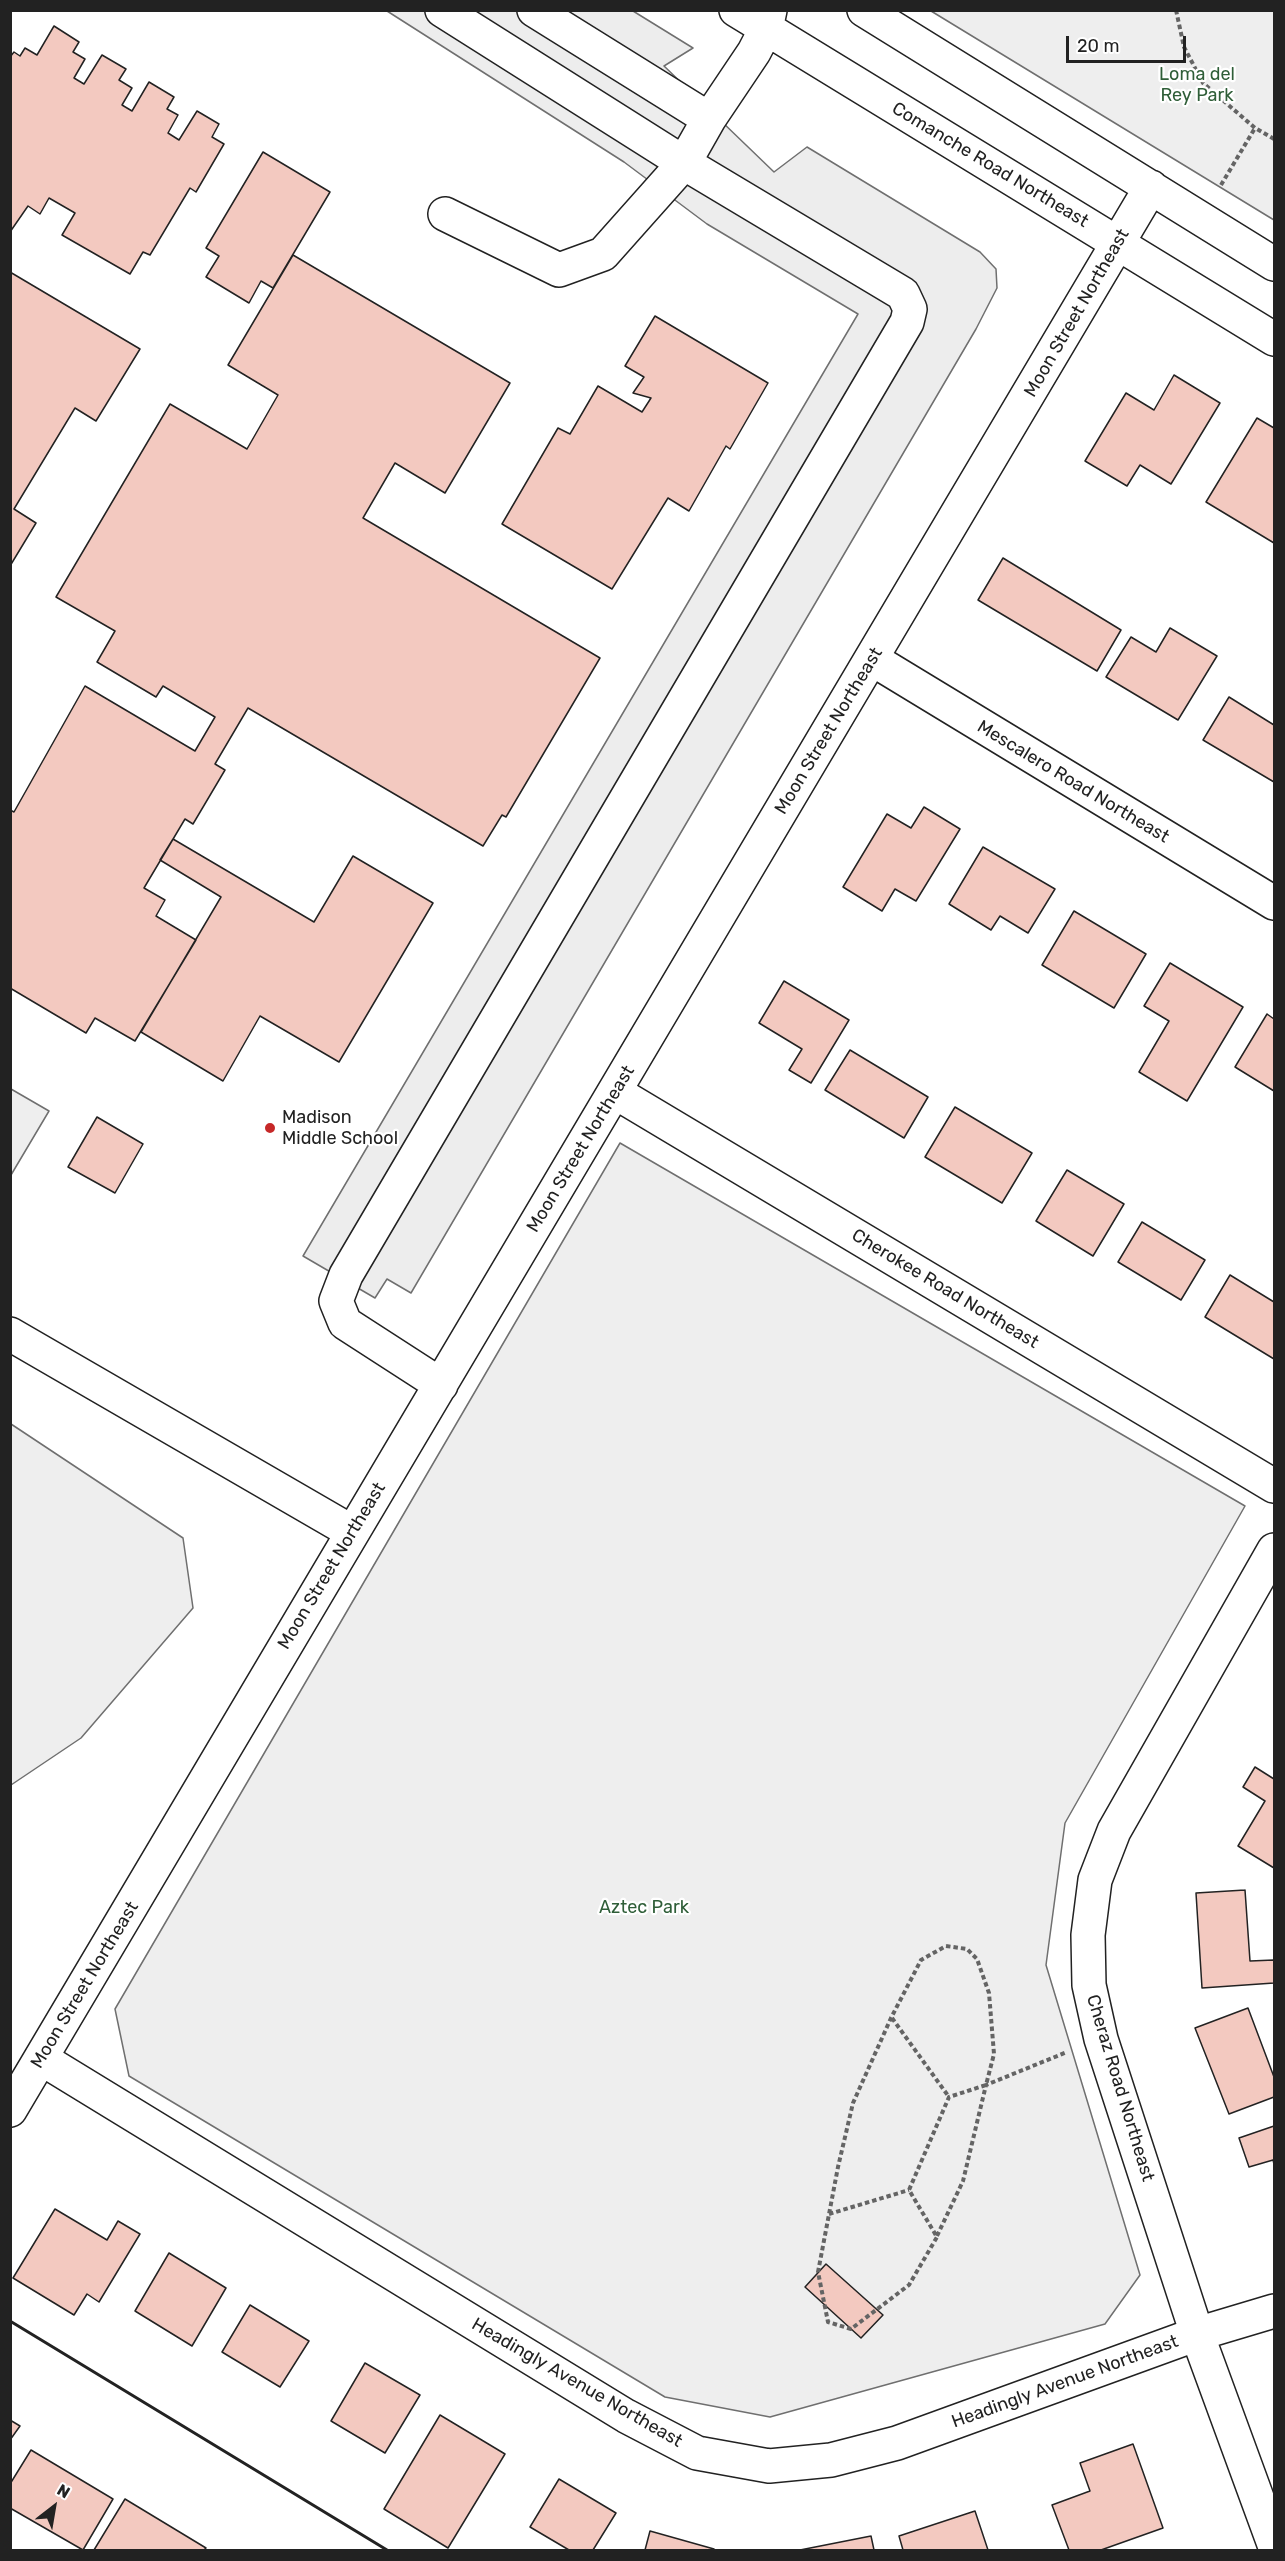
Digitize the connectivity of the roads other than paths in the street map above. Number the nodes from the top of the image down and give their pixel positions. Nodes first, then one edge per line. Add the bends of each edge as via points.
1 (442, 10) edge
2 (534, 10) edge
3 (736, 10) edge
4 (864, 10) edge
5 (768, 20) edge
6 (709, 119) junction
7 (684, 163) junction
8 (1151, 187) junction
9 (445, 214) dead end
10 (1118, 243) junction
11 (1275, 264) edge
12 (1275, 339) edge
13 (872, 660) junction
14 (1275, 903) edge
15 (615, 1092) junction
16 (10, 1334) edge
17 (441, 1385) junction
18 (1275, 1486) edge
19 (352, 1532) junction
20 (1275, 1550) edge
21 (42, 2059) junction
22 (10, 2110) edge
23 (1275, 2311) edge
24 (1197, 2334) junction
25 (1275, 2544) edge

1 - 7 street
2 - 6 street
3 - 5 street, Comanche Road Northeast
4 - 8 street
5 - 6 street
5 - 10 street, Comanche Road Northeast
6 - 7 street
7 - 9 street via 603,254 560,270
7 - 17 street via 903,294 910,309 907,322 346,1275 336,1301 345,1323
8 - 10 street, Moon Street Northeast
8 - 11 street
10 - 12 street, Comanche Road Northeast
10 - 13 street, Moon Street Northeast
13 - 14 street, Mescalero Road Northeast
13 - 15 street, Moon Street Northeast
15 - 17 street, Moon Street Northeast
15 - 18 street, Cherokee Road Northeast
16 - 19 street
17 - 19 street, Moon Street Northeast
19 - 21 street, Moon Street Northeast
20 - 24 street, Cheraz Road Northeast via 1114,1831 1095,1880 1088,1935 1089,1985 1101,2038
21 - 22 street, Moon Street Northeast
21 - 24 street, Headingly Avenue Northeast via 626,2416 697,2453 770,2466 831,2460 897,2443
23 - 24 street, Headingly Avenue Northeast
24 - 25 street, Cheraz Road Northeast

